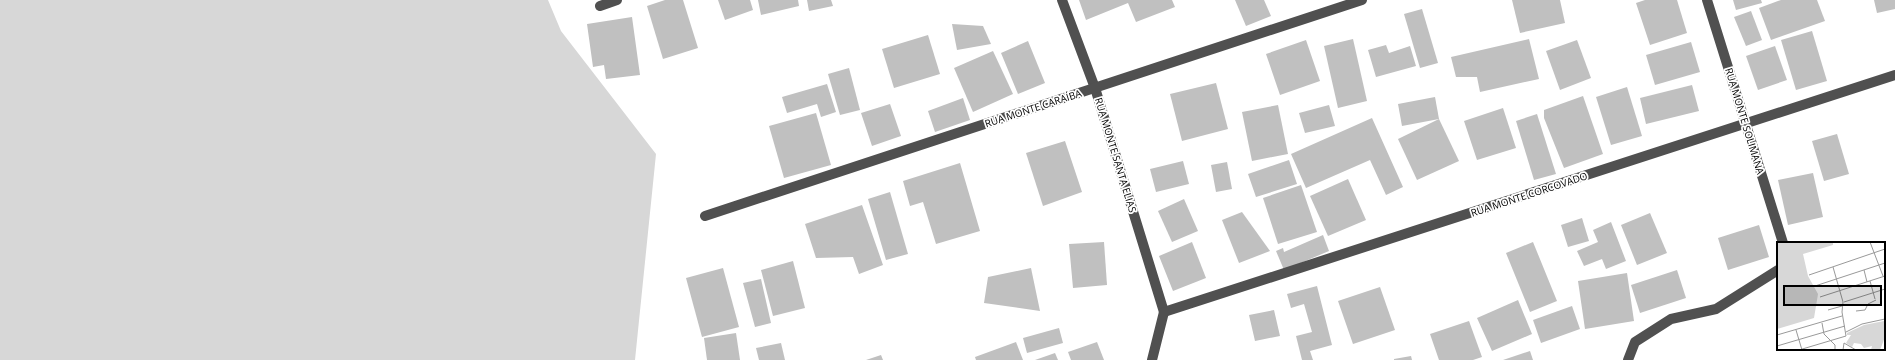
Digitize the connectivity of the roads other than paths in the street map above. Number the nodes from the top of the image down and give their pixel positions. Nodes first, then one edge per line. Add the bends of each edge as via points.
1 (617, 0) edge
2 (1062, 0) edge
3 (1362, 0) edge
4 (1707, 0) edge
5 (600, 6) dead end
6 (1895, 75) edge
7 (1095, 88) junction
8 (1746, 124) junction
9 (705, 216) dead end
10 (1783, 242) edge
11 (1777, 271) edge
12 (1164, 312) junction
13 (1152, 360) edge
14 (1628, 360) edge

1 - 5 street
2 - 7 street, RUA MONTE SANTA ELIAS
3 - 7 street, RUA MONTE CARAÍBA
4 - 8 street, RUA MONTE SOLIMANA
6 - 8 street, RUA MONTE CORCOVADO
7 - 9 street, RUA MONTE CARAÍBA
7 - 12 street, RUA MONTE SANTA ELIAS
8 - 10 street, RUA MONTE SOLIMANA
8 - 12 street, RUA MONTE CORCOVADO
11 - 14 street via 1716,309 1671,319 1635,342
12 - 13 street

